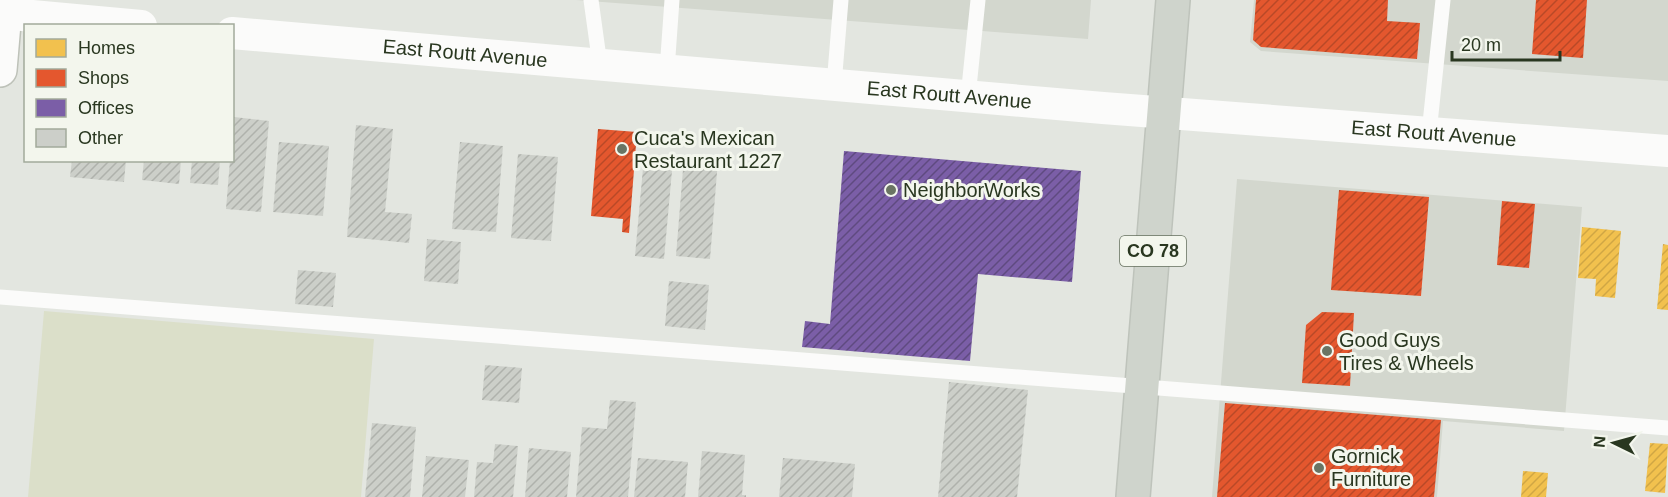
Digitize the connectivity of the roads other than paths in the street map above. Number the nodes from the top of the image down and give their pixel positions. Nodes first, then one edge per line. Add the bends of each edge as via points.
1 (591, 0) edge
2 (672, 0) edge
3 (841, 0) edge
4 (978, 0) edge
5 (1173, 0) edge
6 (1443, 0) edge
7 (3, 9) edge
8 (125, 24) edge
9 (234, 33) edge
10 (600, 65) junction
11 (0, 70) edge
12 (667, 70) junction
13 (834, 85) junction
14 (968, 97) junction
15 (1164, 113) junction
16 (1429, 133) junction
17 (1668, 151) edge
18 (0, 297) edge
19 (1142, 388) junction
20 (1668, 428) edge
21 (1133, 497) edge

1 - 10 lane
2 - 12 lane
3 - 13 lane
4 - 14 lane
5 - 15 main road, CO 78
6 - 16 lane
7 - 8 street
7 - 11 street
9 - 10 street, East Routt Avenue
10 - 12 street, East Routt Avenue
12 - 13 street, East Routt Avenue
13 - 14 street, East Routt Avenue
14 - 15 street, East Routt Avenue
15 - 16 street, East Routt Avenue
15 - 19 main road, CO 78
16 - 17 street, East Routt Avenue
18 - 19 lane
19 - 20 lane
19 - 21 main road, CO 78

